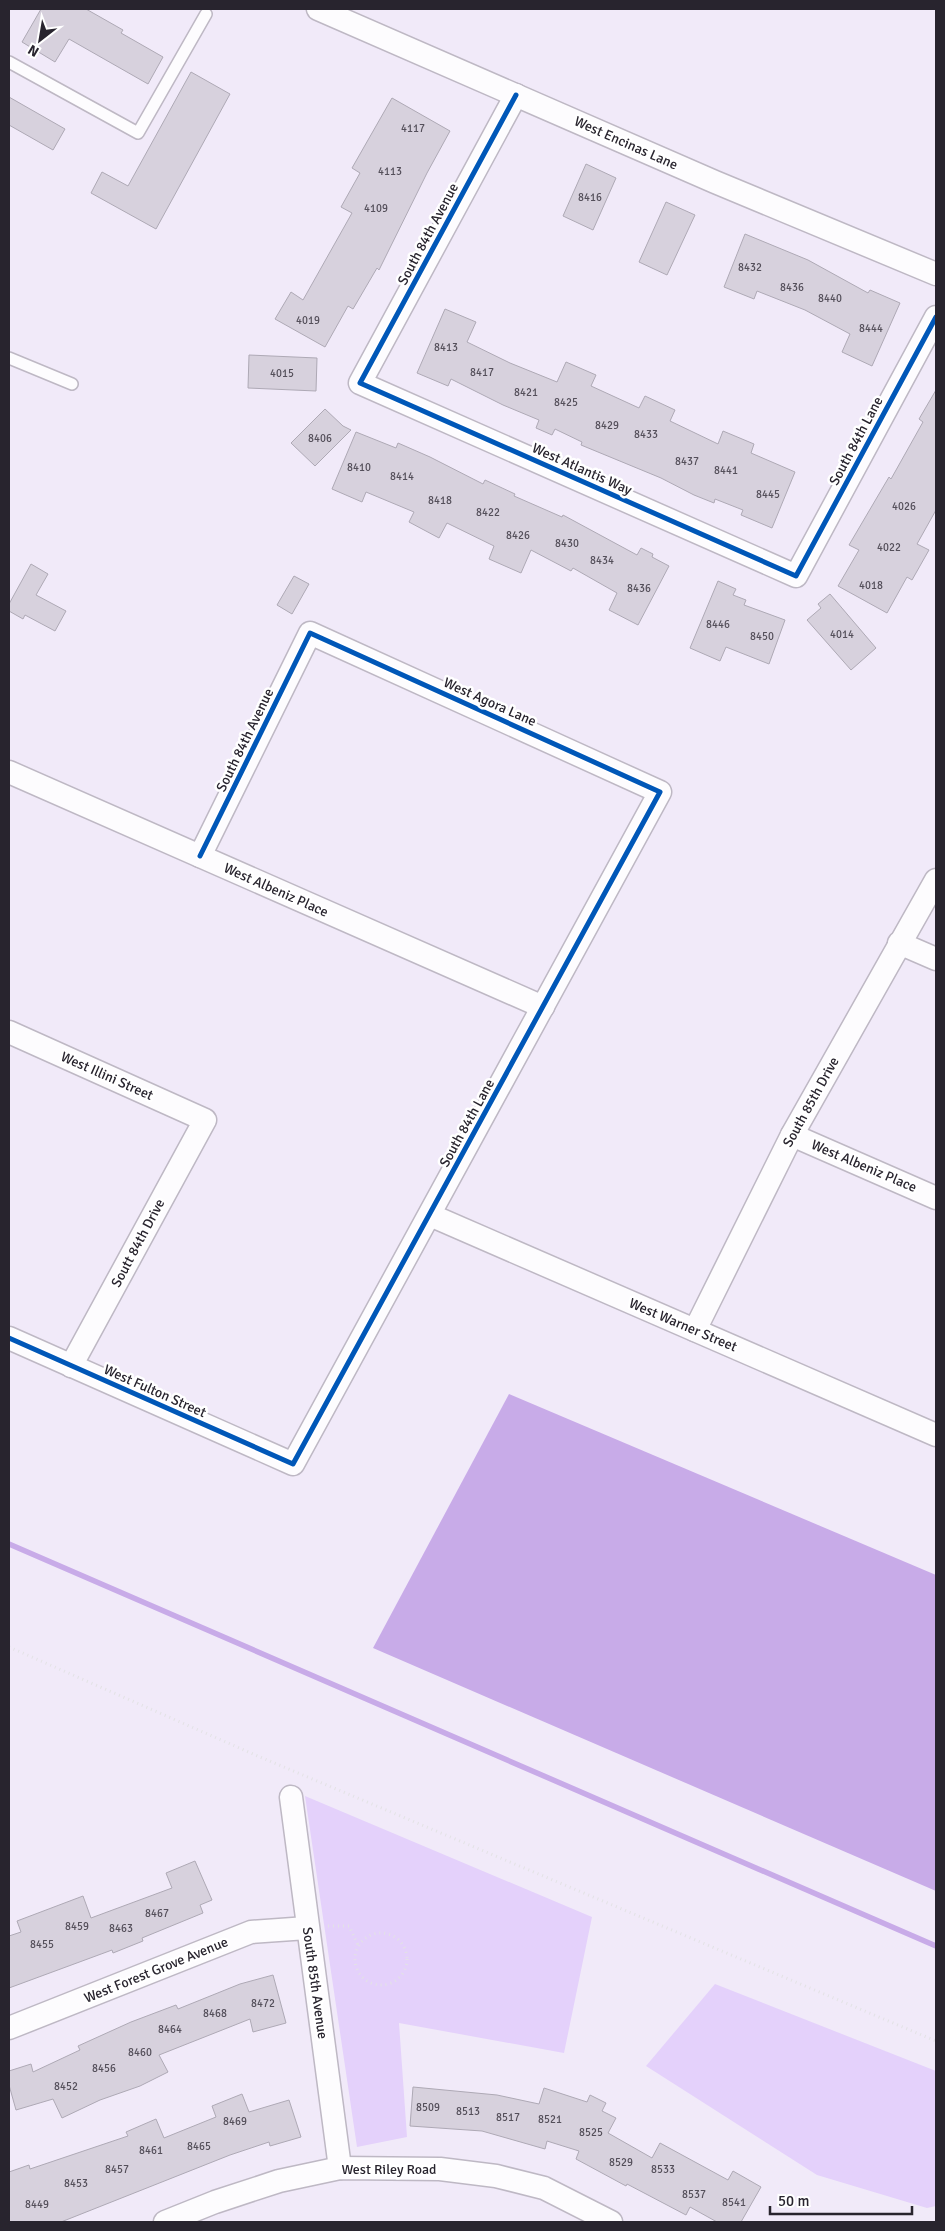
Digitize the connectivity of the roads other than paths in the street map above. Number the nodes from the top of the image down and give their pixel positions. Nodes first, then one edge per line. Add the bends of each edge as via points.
1 (318, 9) edge
2 (206, 14) dead end
3 (9, 62) edge
4 (516, 95) junction
5 (936, 274) edge
6 (936, 317) edge
7 (9, 358) edge
8 (360, 383) joint
9 (72, 384) dead end
10 (796, 576) joint
11 (310, 633) joint
12 (9, 772) edge
13 (660, 792) joint
14 (200, 856) junction
15 (936, 880) edge
16 (899, 943) junction
17 (936, 959) edge
18 (543, 1008) junction
19 (9, 1032) edge
20 (205, 1120) joint
21 (792, 1135) junction
22 (936, 1198) edge
23 (430, 1215) junction
24 (695, 1330) junction
25 (9, 1338) edge
26 (72, 1366) junction
27 (936, 1435) edge
28 (293, 1464) joint
29 (291, 1797) dead end
30 (307, 1928) junction
31 (9, 2028) edge
32 (340, 2168) junction
33 (165, 2222) edge
34 (611, 2222) edge

1 - 4 street, West Encinas Lane
2 - 3 lane via 138,133
4 - 5 street, West Encinas Lane
4 - 8 street, South 84th Avenue
6 - 10 street, South 84th Lane
7 - 9 lane
8 - 10 street, West Atlantis Way
11 - 13 street, West Agora Lane
11 - 14 street, South 84th Avenue
12 - 14 street, West Albeniz Place
13 - 18 street, South 84th Lane
14 - 18 street, West Albeniz Place
15 - 16 street, South 85th Drive
16 - 17 street
16 - 21 street, South 85th Drive
18 - 23 street, South 84th Lane
19 - 20 street, West Illini Street
20 - 26 street, Soutt 84th Drive
21 - 22 street, West Albeniz Place
21 - 24 street, South 85th Drive
23 - 24 street, West Warner Street
23 - 28 street, South 84th Lane
24 - 27 street, West Warner Street
25 - 26 street, West Fulton Street
26 - 28 street, West Fulton Street
29 - 30 street, South 85th Avenue
30 - 31 street, West Forest Grove Avenue via 251,1932
30 - 32 street, South 85th Avenue
32 - 33 street, West Riley Road via 279,2181
32 - 34 street, West Riley Road via 440,2169 496,2176 544,2188

